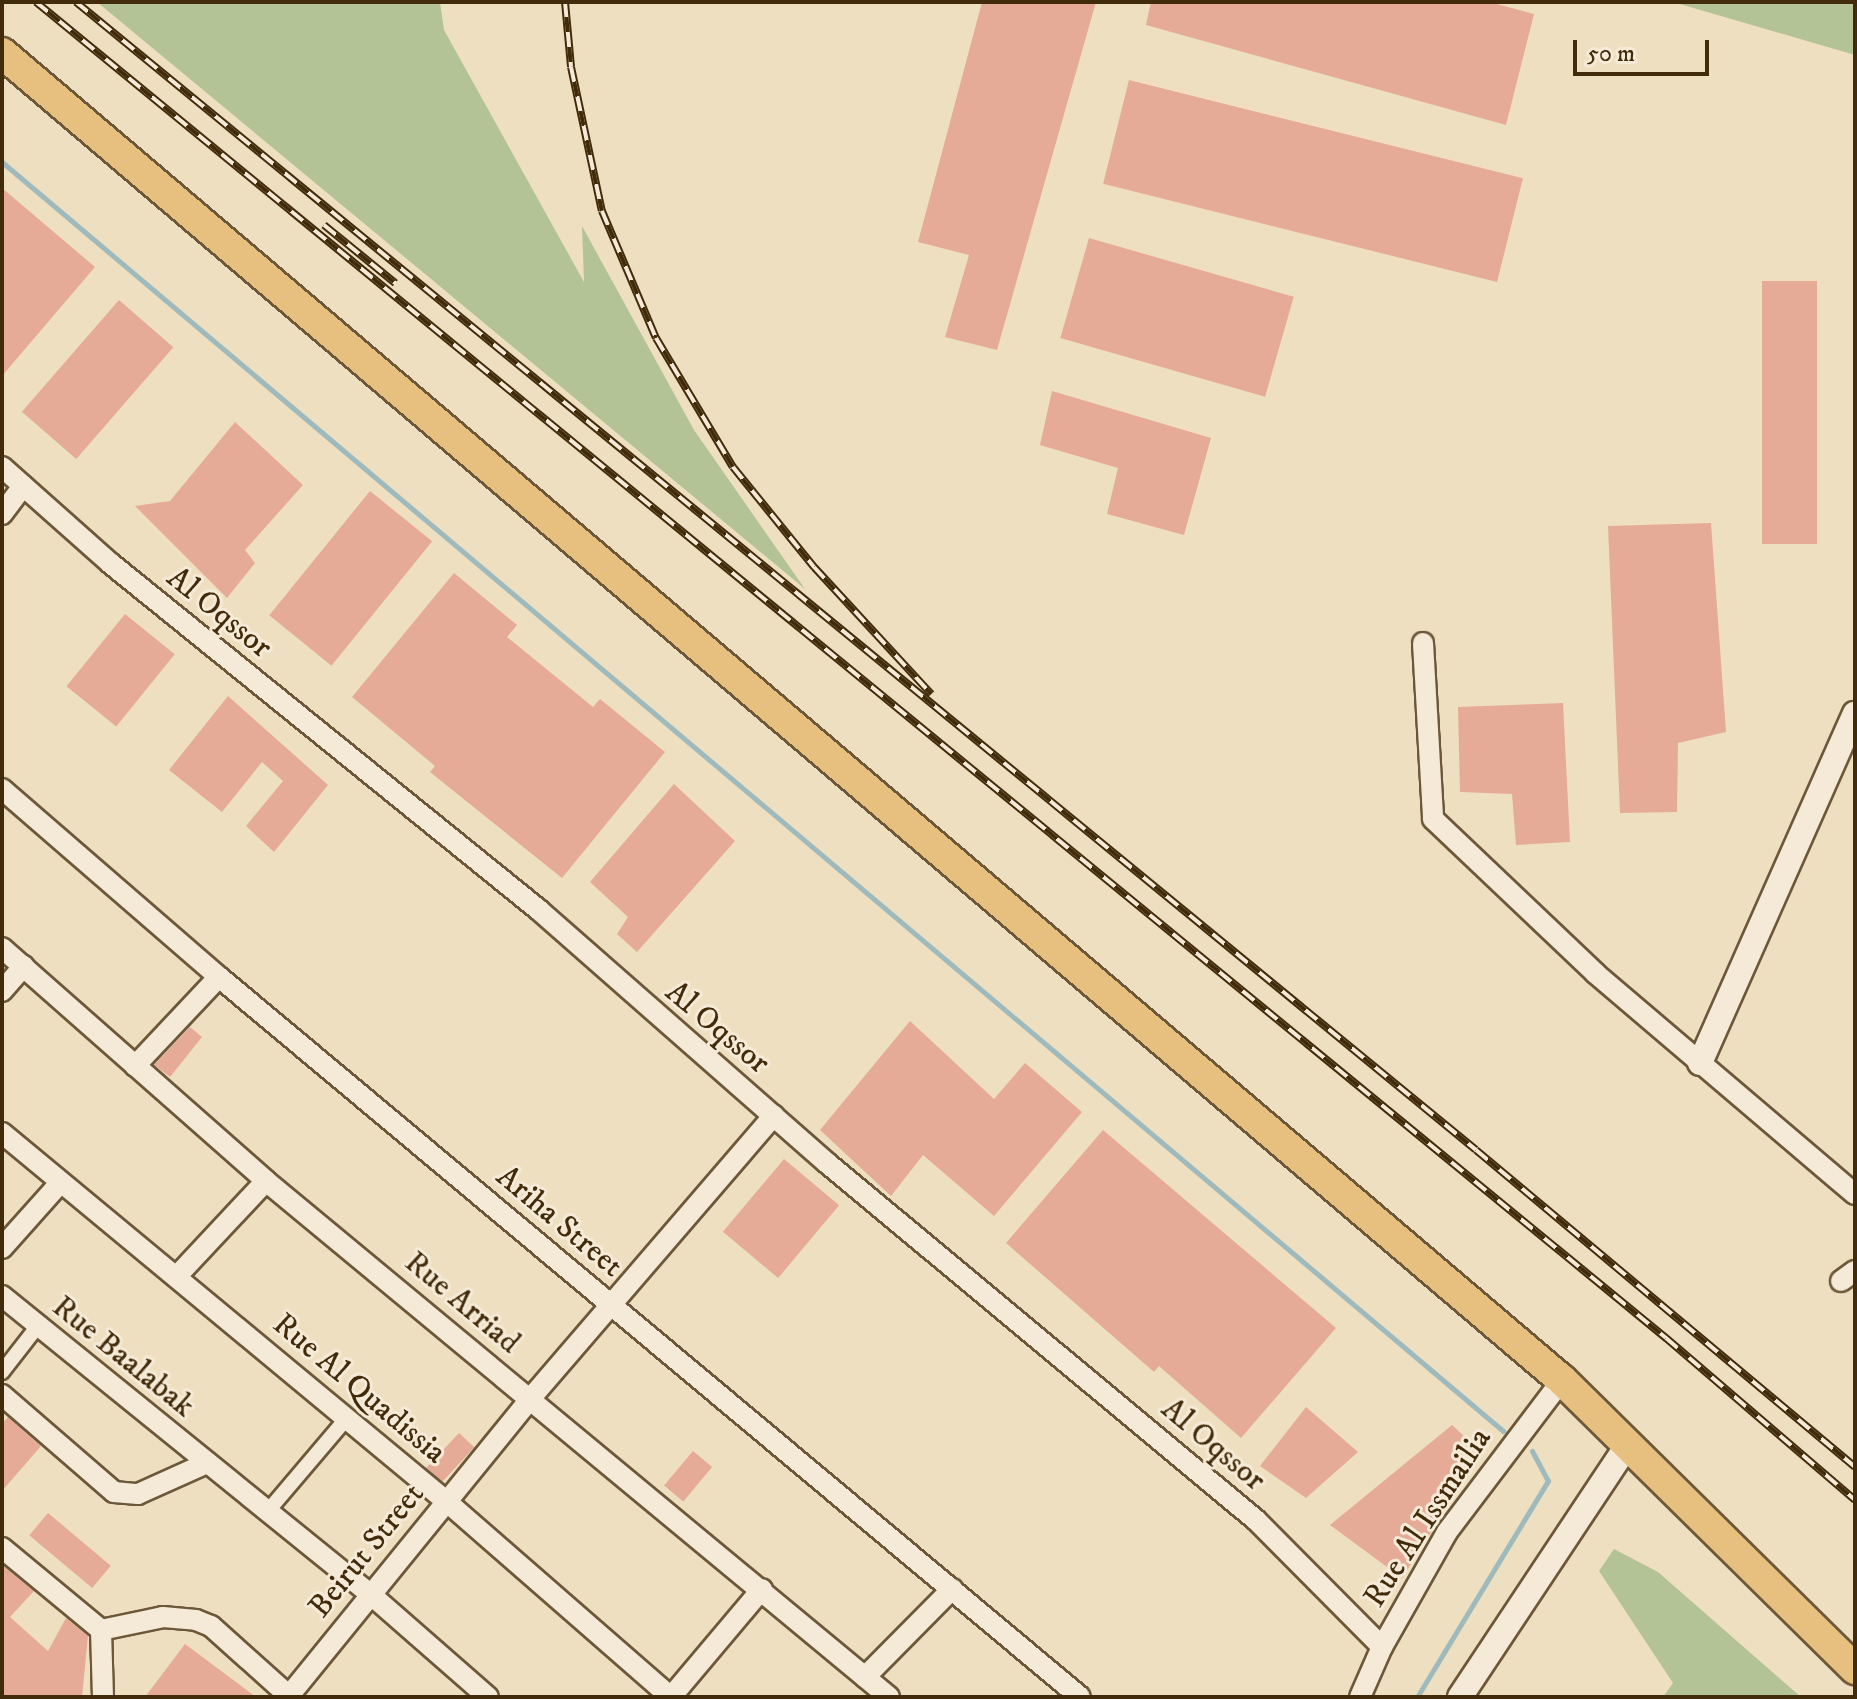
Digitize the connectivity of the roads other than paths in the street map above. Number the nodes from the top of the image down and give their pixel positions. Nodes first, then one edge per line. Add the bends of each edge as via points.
1 (2, 53) edge
2 (2, 467) edge
3 (23, 486) junction
4 (2, 514) edge
5 (1423, 643) dead end
6 (1855, 714) edge
7 (2, 789) edge
8 (2, 948) edge
9 (24, 966) junction
10 (219, 977) junction
11 (2, 991) edge
12 (1700, 1063) junction
13 (135, 1066) junction
14 (774, 1115) junction
15 (2, 1133) edge
16 (266, 1181) junction
17 (60, 1183) junction
18 (1855, 1194) edge
19 (2, 1248) edge
20 (177, 1276) junction
21 (2, 1296) edge
22 (611, 1304) junction
23 (37, 1327) junction
24 (2, 1372) edge
25 (1562, 1380) junction
26 (3, 1397) edge
27 (530, 1399) junction
28 (347, 1418) junction
29 (1628, 1444) junction
30 (207, 1463) junction
31 (446, 1501) junction
32 (268, 1511) junction
33 (2, 1548) edge
34 (762, 1589) junction
35 (952, 1589) junction
36 (369, 1593) junction
37 (101, 1630) junction
38 (1382, 1647) junction
39 (1855, 1669) edge
40 (865, 1677) junction
41 (103, 1697) edge
42 (289, 1697) edge
43 (488, 1697) edge
44 (671, 1697) edge
45 (889, 1697) edge
46 (1080, 1697) edge
47 (1360, 1697) edge
48 (1460, 1697) edge

1 - 25 main road
2 - 3 street, Al Oqssor
3 - 4 street
3 - 14 street, Al Oqssor via 200,638 528,901
5 - 12 street via 1433,819
6 - 12 street
7 - 10 street, Ariha Street
8 - 9 street, Rue Arriad
9 - 11 street
9 - 13 street, Rue Arriad
10 - 13 street
10 - 22 street, Ariha Street
12 - 18 street
13 - 16 street, Rue Arriad
14 - 22 street, Beirut Street
14 - 38 street, Al Oqssor via 1256,1520
15 - 17 street, Rue Al Quadissia
16 - 20 street
16 - 27 street, Rue Arriad
17 - 19 street
17 - 20 street, Rue Al Quadissia
20 - 28 street, Rue Al Quadissia
21 - 23 street, Rue Baalabak
22 - 27 street, Beirut Street
22 - 35 street, Ariha Street
23 - 24 street
23 - 30 street, Rue Baalabak
25 - 29 main road
25 - 38 street, Rue Al Issmailia via 1473,1493
26 - 30 street, Rue Baalabak via 114,1492 138,1494
27 - 31 street, Beirut Street
27 - 34 street, Rue Arriad
28 - 31 street, Rue Al Quadissia
28 - 32 street
29 - 39 main road
29 - 48 street
30 - 32 street, Rue Baalabak
31 - 36 street, Beirut Street
31 - 44 street, Rue Al Quadissia
32 - 36 street, Rue Baalabak
33 - 37 street
34 - 40 street, Rue Arriad
34 - 44 street
35 - 40 street
35 - 46 street, Ariha Street
36 - 42 street, Beirut Street
36 - 43 street, Rue Baalabak
37 - 41 street
37 - 42 street via 163,1617 211,1626
38 - 47 street, Rue Al Issmailia
40 - 45 street, Rue Arriad

